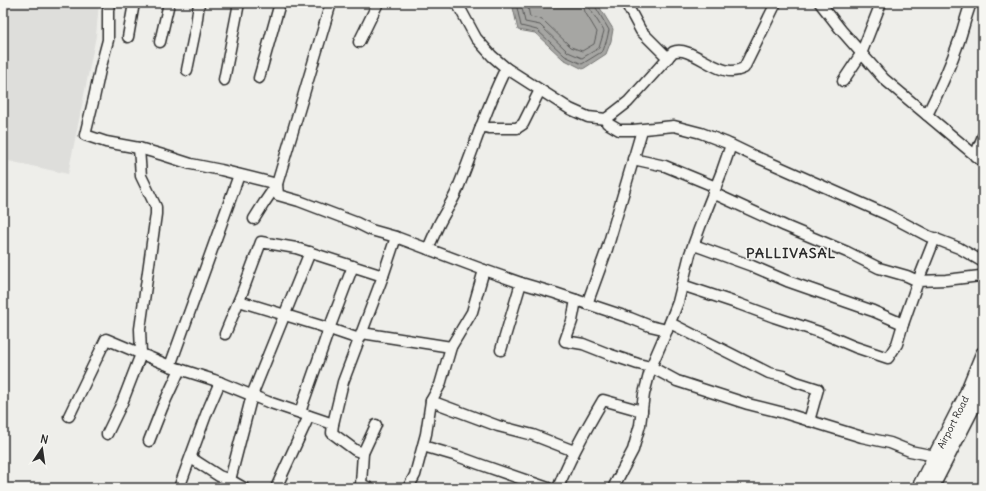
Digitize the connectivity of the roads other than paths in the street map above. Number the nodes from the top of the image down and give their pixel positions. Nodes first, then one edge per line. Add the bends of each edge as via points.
1 (109, 3) edge
2 (134, 3) edge
3 (169, 3) edge
4 (199, 3) edge
5 (239, 3) edge
6 (280, 3) edge
7 (331, 3) edge
8 (378, 3) edge
9 (457, 3) edge
10 (626, 3) edge
11 (776, 3) edge
12 (820, 3) edge
13 (881, 3) edge
14 (971, 3) edge
15 (128, 37) dead end
16 (160, 42) dead end
17 (359, 42) dead end
18 (861, 54) junction
19 (668, 58) junction
20 (506, 68) junction
21 (187, 70) dead end
22 (260, 78) dead end
23 (224, 80) dead end
24 (843, 81) dead end
25 (540, 90) junction
26 (926, 115) junction
27 (606, 120) junction
28 (482, 126) junction
29 (642, 130) junction
30 (983, 136) edge
31 (731, 145) junction
32 (139, 148) junction
33 (975, 156) junction
34 (633, 159) junction
35 (983, 162) edge
36 (239, 175) junction
37 (277, 184) junction
38 (714, 190) junction
39 (254, 219) dead end
40 (396, 237) junction
41 (935, 238) junction
42 (694, 245) junction
43 (428, 249) junction
44 (310, 252) junction
45 (983, 262) edge
46 (353, 266) junction
47 (484, 270) junction
48 (384, 276) junction
49 (980, 276) dead end
50 (918, 281) junction
51 (521, 283) junction
52 (682, 285) junction
53 (239, 300) junction
54 (576, 300) junction
55 (587, 304) junction
56 (285, 315) junction
57 (903, 324) junction
58 (669, 326) junction
59 (329, 329) junction
60 (225, 334) dead end
61 (361, 336) junction
62 (451, 347) junction
63 (501, 350) dead end
64 (141, 354) junction
65 (983, 354) edge
66 (651, 367) junction
67 (175, 368) junction
68 (220, 382) junction
69 (982, 387) edge
70 (252, 395) junction
71 (431, 401) junction
72 (642, 411) junction
73 (304, 414) junction
74 (69, 416) dead end
75 (809, 421) junction
76 (333, 424) junction
77 (376, 425) dead end
78 (107, 434) dead end
79 (149, 441) dead end
80 (423, 446) junction
81 (574, 451) junction
82 (364, 453) junction
83 (935, 456) junction
84 (191, 458) junction
85 (230, 480) junction
86 (363, 487) edge
87 (179, 488) edge
88 (244, 488) edge
89 (276, 488) edge
90 (408, 488) edge
91 (548, 488) edge
92 (558, 488) edge
93 (613, 488) edge
94 (919, 488) edge
95 (931, 488) edge

1 - 32 street via 108,40 85,135
2 - 15 street
3 - 16 street
4 - 21 street
5 - 23 street
6 - 22 street
7 - 37 street
8 - 17 street
9 - 20 street via 476,38
10 - 19 street via 641,31
11 - 19 street via 744,68 728,71 685,51 677,50
12 - 18 street
13 - 18 street
14 - 26 street via 947,73
18 - 24 street
18 - 26 street via 884,79
19 - 27 street via 628,102
20 - 25 street
20 - 28 street
25 - 27 street via 570,110 588,118
25 - 28 street via 523,124 517,128
26 - 33 street
27 - 29 street via 619,130
28 - 43 street via 454,196
29 - 31 street via 674,126
29 - 34 street
30 - 33 street
31 - 38 street
31 - 41 street
32 - 36 street
32 - 64 street via 140,176 156,207 140,329
33 - 35 street
34 - 38 street via 665,166
34 - 55 street via 607,249
36 - 37 street
36 - 67 street
37 - 39 street
37 - 40 street via 278,195
38 - 42 street
38 - 50 street via 785,226 879,268
40 - 43 street
40 - 48 street
41 - 45 street
41 - 50 street
42 - 52 street
42 - 57 street
43 - 47 street
44 - 46 street
44 - 53 street via 261,242
44 - 56 street
46 - 48 street
46 - 59 street
47 - 51 street
47 - 62 street via 472,312
48 - 61 street
49 - 50 street
50 - 57 street
51 - 54 street
51 - 63 street
52 - 57 street via 888,358 897,344
52 - 58 street
53 - 56 street
53 - 60 street
54 - 55 street
54 - 66 street via 565,341 584,344
55 - 58 street via 650,326
56 - 59 street
56 - 70 street
58 - 66 street
58 - 75 street via 769,373 818,389
59 - 61 street
59 - 73 street
61 - 62 street
61 - 76 street via 343,382
62 - 71 street via 440,385
64 - 67 street
64 - 74 street via 106,339
64 - 78 street
65 - 83 main road, Airport Road
66 - 72 street
66 - 75 street via 677,381
67 - 68 street
67 - 79 street
68 - 70 street
68 - 84 street
69 - 95 main road, Airport Road
70 - 73 street
70 - 85 street
71 - 80 street
71 - 81 street
72 - 81 street via 603,400
72 - 93 street via 633,450
73 - 76 street
73 - 89 street
75 - 83 street
76 - 82 street via 332,433 355,450
77 - 82 street
80 - 90 street via 415,475
80 - 91 street
81 - 92 street
82 - 86 street
83 - 94 main road, Airport Road
84 - 85 street
84 - 87 street
85 - 88 street

